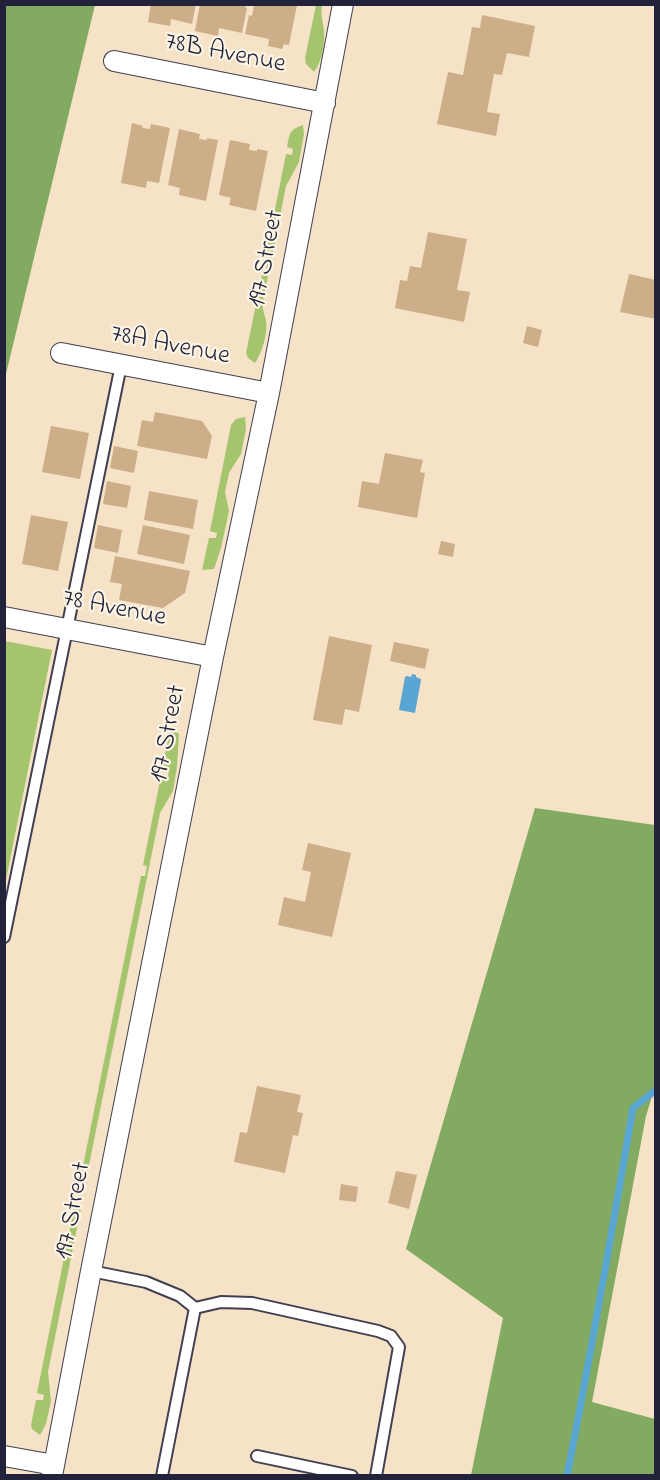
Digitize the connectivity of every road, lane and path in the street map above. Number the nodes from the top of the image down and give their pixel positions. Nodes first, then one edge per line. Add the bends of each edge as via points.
1 (343, 4) edge
2 (114, 61) dead end
3 (325, 103) junction
4 (62, 353) dead end
5 (121, 365) junction
6 (269, 393) junction
7 (4, 617) edge
8 (67, 628) junction
9 (213, 657) junction
10 (4, 937) edge
11 (91, 1271) junction
12 (195, 1308) junction
13 (4, 1456) edge
14 (257, 1456) dead end
15 (53, 1471) edge
16 (162, 1476) edge
17 (352, 1476) edge
18 (376, 1476) edge

1 - 3 street, 197 Street
2 - 3 street, 78B Avenue
3 - 6 street, 197 Street
4 - 5 street, 78A Avenue
5 - 6 street, 78A Avenue
5 - 8 lane
6 - 9 street, 197 Street
7 - 8 street, 78 Avenue
8 - 9 street, 78 Avenue
8 - 10 lane
9 - 11 street, 197 Street
11 - 12 lane via 146,1282 180,1296
11 - 15 street, 197 Street
12 - 16 lane
12 - 18 lane via 221,1302 252,1302 391,1336 399,1347
13 - 15 street
14 - 17 lane

